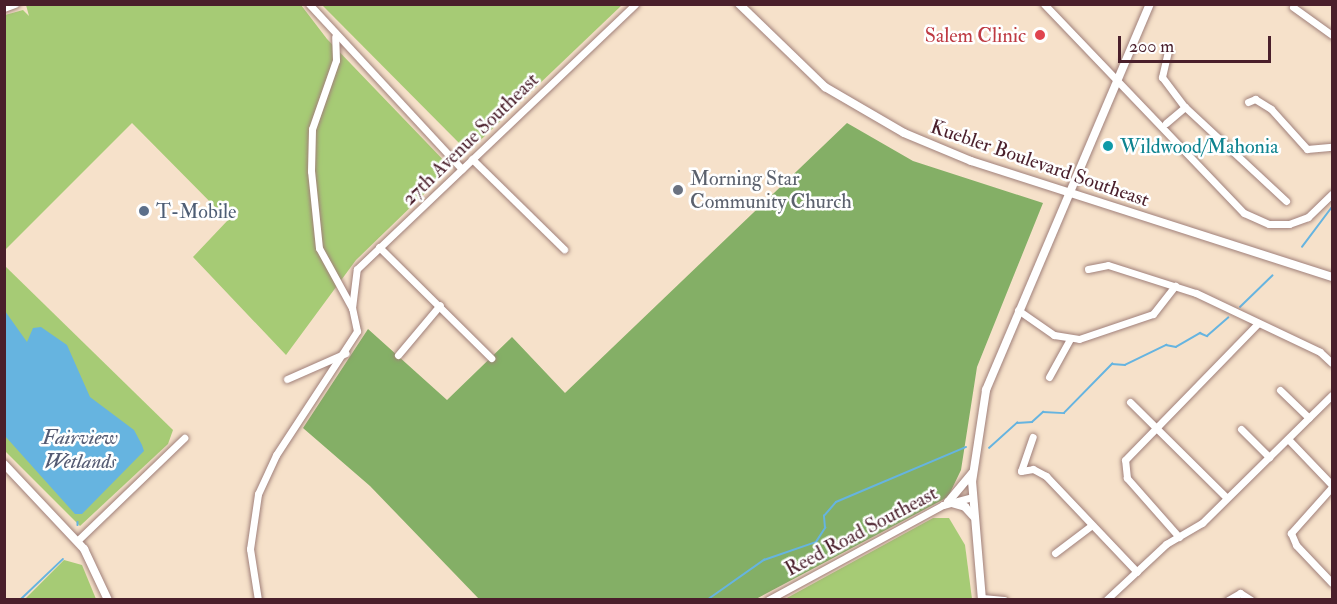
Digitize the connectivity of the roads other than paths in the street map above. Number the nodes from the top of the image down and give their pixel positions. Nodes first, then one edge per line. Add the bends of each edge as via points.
1 (15, 4) edge
2 (309, 4) edge
3 (635, 4) edge
4 (739, 4) edge
5 (1044, 4) edge
6 (1150, 4) edge
7 (1293, 7) dead end
8 (4, 8) edge
9 (1332, 35) edge
10 (335, 37) junction
11 (1168, 51) dead end
12 (1116, 80) junction
13 (1248, 102) dead end
14 (1185, 107) junction
15 (1164, 126) junction
16 (1332, 147) edge
17 (472, 159) junction
18 (462, 169) junction
19 (1068, 192) junction
20 (1332, 194) edge
21 (1286, 201) dead end
22 (380, 247) junction
23 (564, 249) dead end
24 (1088, 269) dead end
25 (1332, 277) edge
26 (1174, 286) junction
27 (440, 304) junction
28 (352, 308) junction
29 (1018, 310) junction
30 (1258, 323) junction
31 (1070, 339) junction
32 (346, 353) junction
33 (398, 355) dead end
34 (491, 358) dead end
35 (1332, 363) edge
36 (1049, 377) dead end
37 (286, 379) dead end
38 (1280, 390) dead end
39 (1332, 395) edge
40 (1130, 402) dead end
41 (1309, 418) junction
42 (1158, 426) junction
43 (1240, 429) dead end
44 (1033, 437) dead end
45 (184, 438) dead end
46 (1288, 439) junction
47 (1269, 457) junction
48 (4, 464) edge
49 (973, 472) junction
50 (1332, 486) edge
51 (972, 497) junction
52 (1227, 498) junction
53 (948, 502) junction
54 (975, 517) junction
55 (1092, 525) junction
56 (1179, 537) junction
57 (77, 541) junction
58 (1055, 553) dead end
59 (1137, 572) junction
60 (1332, 583) edge
61 (982, 599) edge
62 (108, 600) edge
63 (258, 600) edge
64 (768, 600) edge
65 (1004, 600) edge
66 (1106, 600) edge
67 (1228, 600) edge
68 (1251, 600) edge

1 - 8 main road
2 - 10 street
3 - 17 street, 27th Avenue Southeast
4 - 19 main road, Kuebler Boulevard Southeast via 807,73 882,122 955,155
5 - 12 street
6 - 12 main road
7 - 9 street
10 - 18 street
10 - 28 street via 336,60 312,129 310,161 319,248
11 - 14 street via 1162,77
12 - 15 street
12 - 19 main road
13 - 16 street via 1255,99 1266,105 1307,148
14 - 15 street
14 - 21 street
15 - 20 street via 1244,213 1264,223 1288,225 1308,217
17 - 18 street, 27th Avenue Southeast
17 - 23 street
18 - 22 street, 27th Avenue Southeast
19 - 25 main road, Kuebler Boulevard Southeast
19 - 29 main road
22 - 27 street
22 - 28 street, 27th Avenue Southeast via 354,273
24 - 26 street via 1108,265
26 - 30 street
26 - 31 street via 1153,314
27 - 33 street
27 - 34 street
28 - 32 street, 27th Avenue Southeast via 357,331
29 - 31 street
29 - 49 main road via 986,390
30 - 35 street
30 - 42 street
31 - 36 street
32 - 37 street
32 - 63 street, 27th Avenue Southeast via 276,455 258,494 250,549
38 - 41 street
39 - 41 street
40 - 42 street
41 - 46 street
42 - 52 street
42 - 56 street via 1123,466 1127,478
43 - 47 street
44 - 55 street via 1021,471 1033,469 1046,476
45 - 57 street
46 - 47 street
46 - 50 street
47 - 52 street
48 - 57 main road
49 - 51 main road
49 - 53 main road
50 - 60 street via 1291,533 1296,545
51 - 53 street, Reed Road Southeast
51 - 54 main road
52 - 56 street
53 - 54 main road via 965,507
53 - 64 street, Reed Road Southeast
54 - 61 main road
55 - 58 street
55 - 59 street
56 - 59 street
57 - 62 main road
59 - 66 street
61 - 65 street
67 - 68 street via 1240,593

